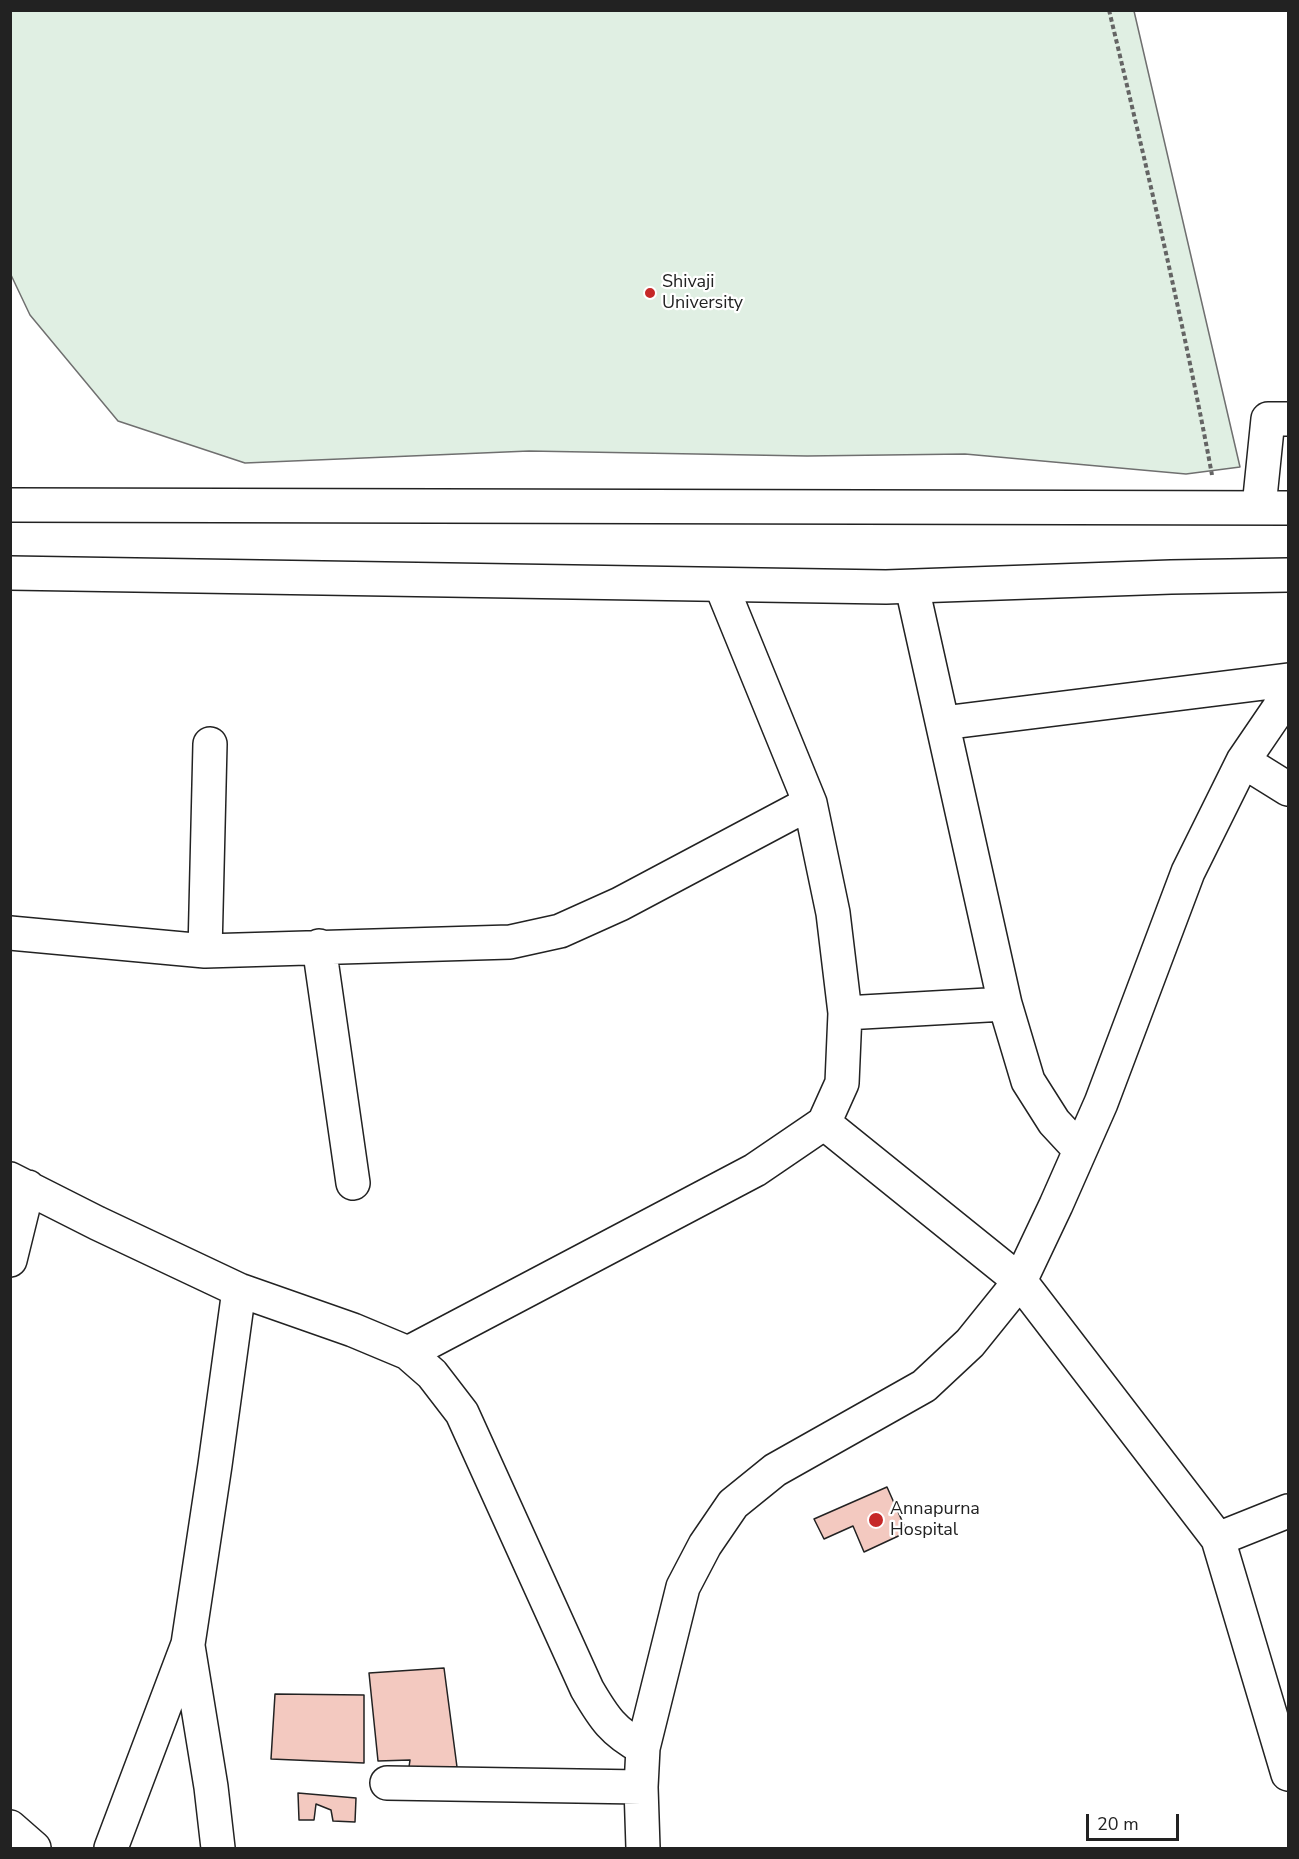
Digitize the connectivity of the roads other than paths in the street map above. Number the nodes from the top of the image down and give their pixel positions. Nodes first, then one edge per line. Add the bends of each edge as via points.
1 (1288, 419) edge
2 (10, 505) edge
3 (1274, 508) edge
4 (10, 573) edge
5 (1288, 575) edge
6 (721, 585) junction
7 (912, 587) junction
8 (1288, 680) edge
9 (1288, 695) edge
10 (943, 723) junction
11 (210, 744) dead end
12 (1243, 761) junction
13 (1288, 789) edge
14 (810, 803) junction
15 (10, 933) edge
16 (319, 946) junction
17 (205, 951) junction
18 (1005, 1004) junction
19 (845, 1013) junction
20 (824, 1123) junction
21 (1080, 1150) junction
22 (19, 1183) edge
23 (353, 1183) dead end
24 (10, 1260) edge
25 (1020, 1281) junction
26 (239, 1290) junction
27 (408, 1353) junction
28 (1288, 1511) edge
29 (1218, 1539) junction
30 (188, 1644) junction
31 (643, 1748) junction
32 (1288, 1774) edge
33 (387, 1783) dead end
34 (641, 1787) junction
35 (10, 1827) edge
36 (34, 1848) edge
37 (111, 1848) edge
38 (218, 1848) edge
39 (643, 1848) edge

1 - 3 street via 1268,419
2 - 3 street
4 - 6 street
5 - 7 street
6 - 7 street
6 - 14 street
7 - 10 street
8 - 10 street
9 - 12 street
10 - 18 street
11 - 17 street
12 - 13 street
12 - 21 street via 1188,872
14 - 16 street via 620,904 560,931 510,942
14 - 19 street via 833,913
15 - 17 street
16 - 17 street
16 - 23 street
18 - 19 street
18 - 21 street via 1028,1081 1054,1122
19 - 20 street via 842,1083
20 - 25 street
20 - 27 street via 755,1170
21 - 25 street
22 - 24 street
22 - 26 street
25 - 29 street
25 - 31 street via 970,1343 924,1386 776,1470 733,1504 683,1587
26 - 27 street
26 - 30 street
27 - 31 street via 432,1374 462,1413 603,1717 622,1738
28 - 29 street
29 - 32 street
30 - 37 street
30 - 38 street
31 - 34 street
33 - 34 street
34 - 39 street
35 - 36 street

